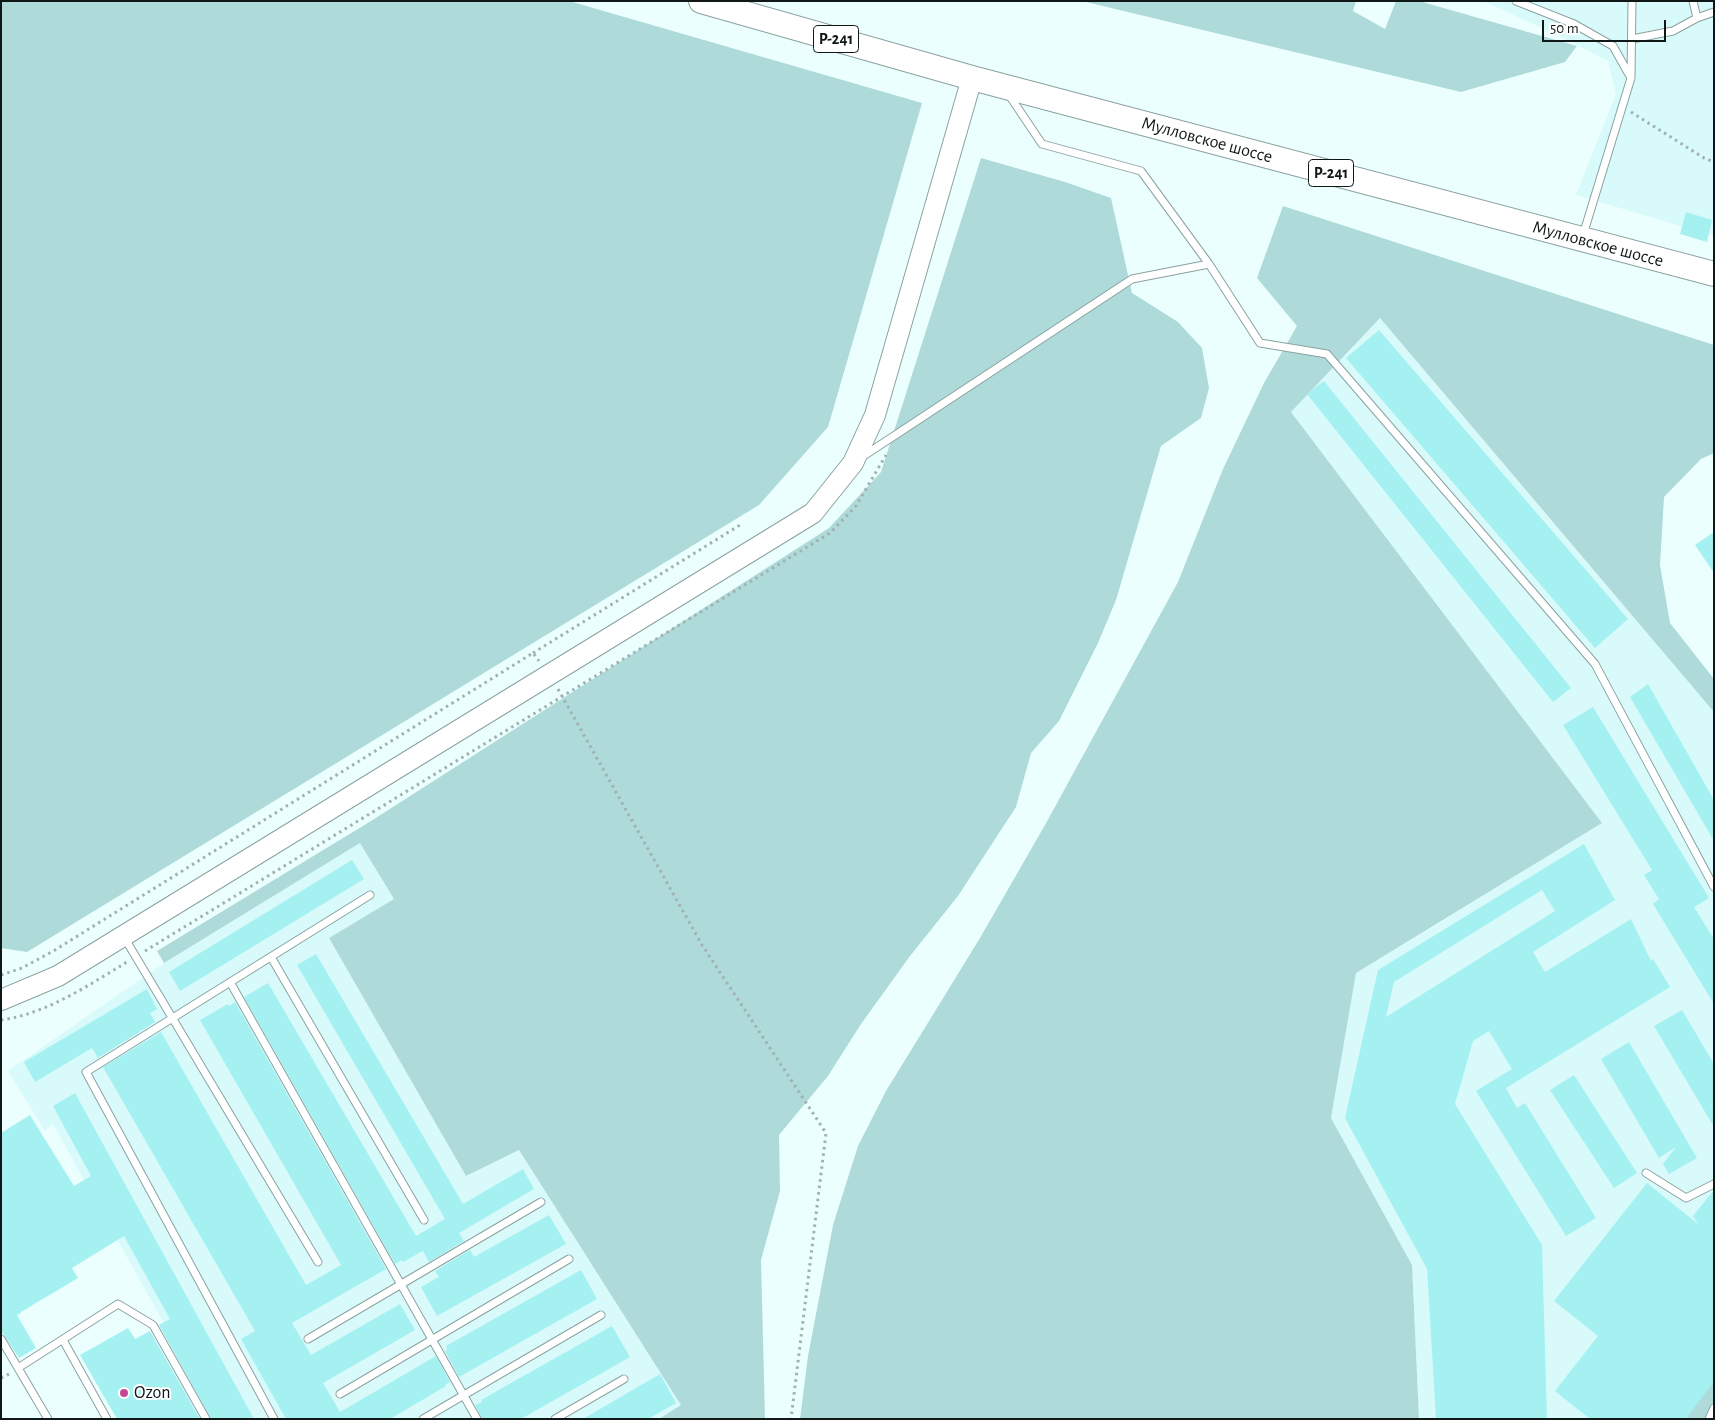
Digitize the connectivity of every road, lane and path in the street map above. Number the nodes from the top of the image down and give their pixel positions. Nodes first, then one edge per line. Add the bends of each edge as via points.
1 (701, 1) edge
2 (1516, 1) edge
3 (1632, 1) edge
4 (1692, 1) edge
5 (1714, 12) edge
6 (1697, 18) junction
7 (1632, 39) junction
8 (972, 78) junction
9 (1631, 78) junction
10 (1003, 86) junction
11 (1622, 107) junction
12 (1714, 162) edge
13 (1582, 240) junction
14 (1209, 264) junction
15 (1714, 274) edge
16 (899, 433) junction
17 (853, 463) junction
18 (740, 525) dead end
19 (533, 653) junction
20 (549, 676) junction
21 (563, 696) junction
22 (1714, 887) edge
23 (370, 895) dead end
24 (124, 937) junction
25 (136, 957) junction
26 (271, 957) junction
27 (1, 975) edge
28 (230, 982) junction
29 (1, 1000) edge
30 (172, 1018) junction
31 (1, 1020) edge
32 (1646, 1173) dead end
33 (1714, 1184) edge
34 (541, 1202) dead end
35 (424, 1220) dead end
36 (569, 1260) dead end
37 (318, 1262) dead end
38 (401, 1284) junction
39 (601, 1315) dead end
40 (1, 1339) edge
41 (308, 1339) dead end
42 (432, 1339) junction
43 (63, 1340) junction
44 (18, 1368) junction
45 (624, 1378) dead end
46 (340, 1394) dead end
47 (463, 1395) junction
48 (1714, 1408) edge
49 (48, 1419) edge
50 (107, 1419) edge
51 (206, 1419) edge
52 (274, 1419) edge
53 (423, 1419) edge
54 (477, 1419) edge
55 (555, 1419) edge
56 (791, 1419) edge
57 (1708, 1419) edge

1 - 8 highway, Мулловское шоссе / Р-241
2 - 9 lane via 1574,24 1613,46
3 - 7 lane
4 - 6 lane
5 - 6 lane
6 - 7 lane via 1673,31
7 - 9 lane
8 - 10 highway, Мулловское шоссе / Р-241
8 - 17 main road via 875,415
9 - 11 lane
10 - 13 highway, Мулловское шоссе / Р-241
10 - 14 lane via 1042,144 1141,170
11 - 12 path
11 - 13 lane
13 - 15 highway, Мулловское шоссе / Р-241
14 - 16 lane via 1132,279
14 - 22 lane via 1260,343 1327,354 1595,664
16 - 17 lane
16 - 21 path via 856,506 830,533
17 - 20 main road via 813,513
18 - 19 path
19 - 20 path
19 - 27 path via 55,950
20 - 21 path
20 - 24 main road
21 - 25 path
21 - 56 path via 702,945 826,1133
23 - 26 lane
24 - 25 lane
24 - 29 main road via 58,976
25 - 30 lane
25 - 31 path via 71,996 16,1018
26 - 28 lane
26 - 35 lane
28 - 30 lane
28 - 38 lane
30 - 37 lane
30 - 52 lane via 86,1072
32 - 33 lane via 1686,1198
34 - 38 lane
36 - 42 lane
38 - 41 lane
38 - 42 lane
39 - 47 lane
40 - 44 lane
42 - 46 lane
42 - 47 lane
43 - 44 lane
43 - 50 lane
43 - 51 lane via 118,1304 153,1324
44 - 49 lane
45 - 55 lane
47 - 53 lane
47 - 54 lane
48 - 57 lane

